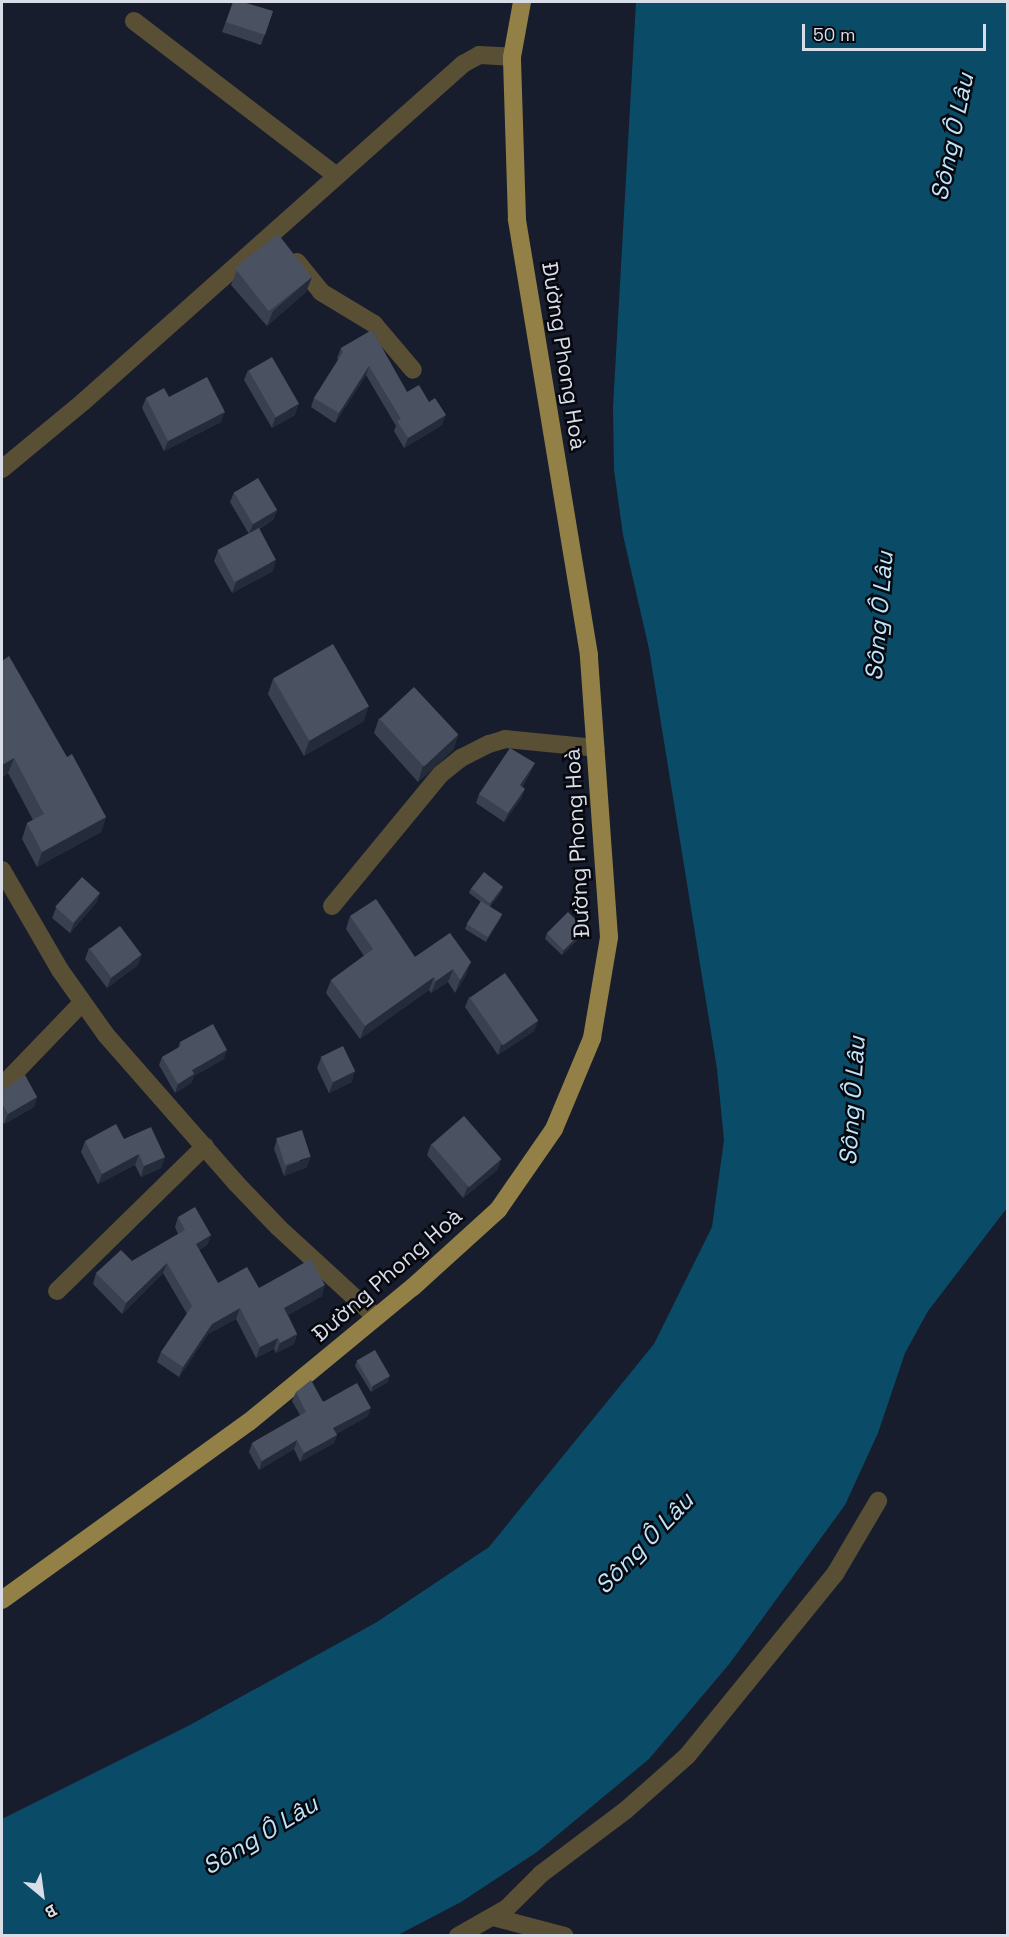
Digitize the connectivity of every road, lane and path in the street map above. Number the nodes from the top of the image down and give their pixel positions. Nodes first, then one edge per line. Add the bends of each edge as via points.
1 (522, 2) edge
2 (134, 21) dead end
3 (512, 57) junction
4 (337, 177) junction
5 (274, 232) junction
6 (413, 370) dead end
7 (2, 470) edge
8 (596, 748) junction
9 (2, 870) edge
10 (332, 906) dead end
11 (81, 1004) junction
12 (2, 1086) edge
13 (205, 1146) junction
14 (57, 1291) dead end
15 (376, 1317) junction
16 (878, 1501) dead end
17 (2, 1600) edge
18 (493, 1917) junction
19 (458, 1935) edge
20 (565, 1935) edge

1 - 3 main road, Đường Phong Hoà
2 - 4 street
3 - 4 street via 479,55 463,64
3 - 8 main road, Đường Phong Hoà via 517,219 589,655
4 - 5 street
5 - 6 street via 321,292 374,324
5 - 7 street
8 - 10 street via 506,739 461,758 441,774
8 - 15 main road, Đường Phong Hoà via 609,937 592,1038 554,1129 498,1210
9 - 11 street
11 - 12 street
11 - 13 street
13 - 14 street
13 - 15 street via 278,1227
15 - 17 main road, Đường Phong Hoà via 249,1422
16 - 18 street via 835,1574 687,1756
18 - 19 street
18 - 20 street

